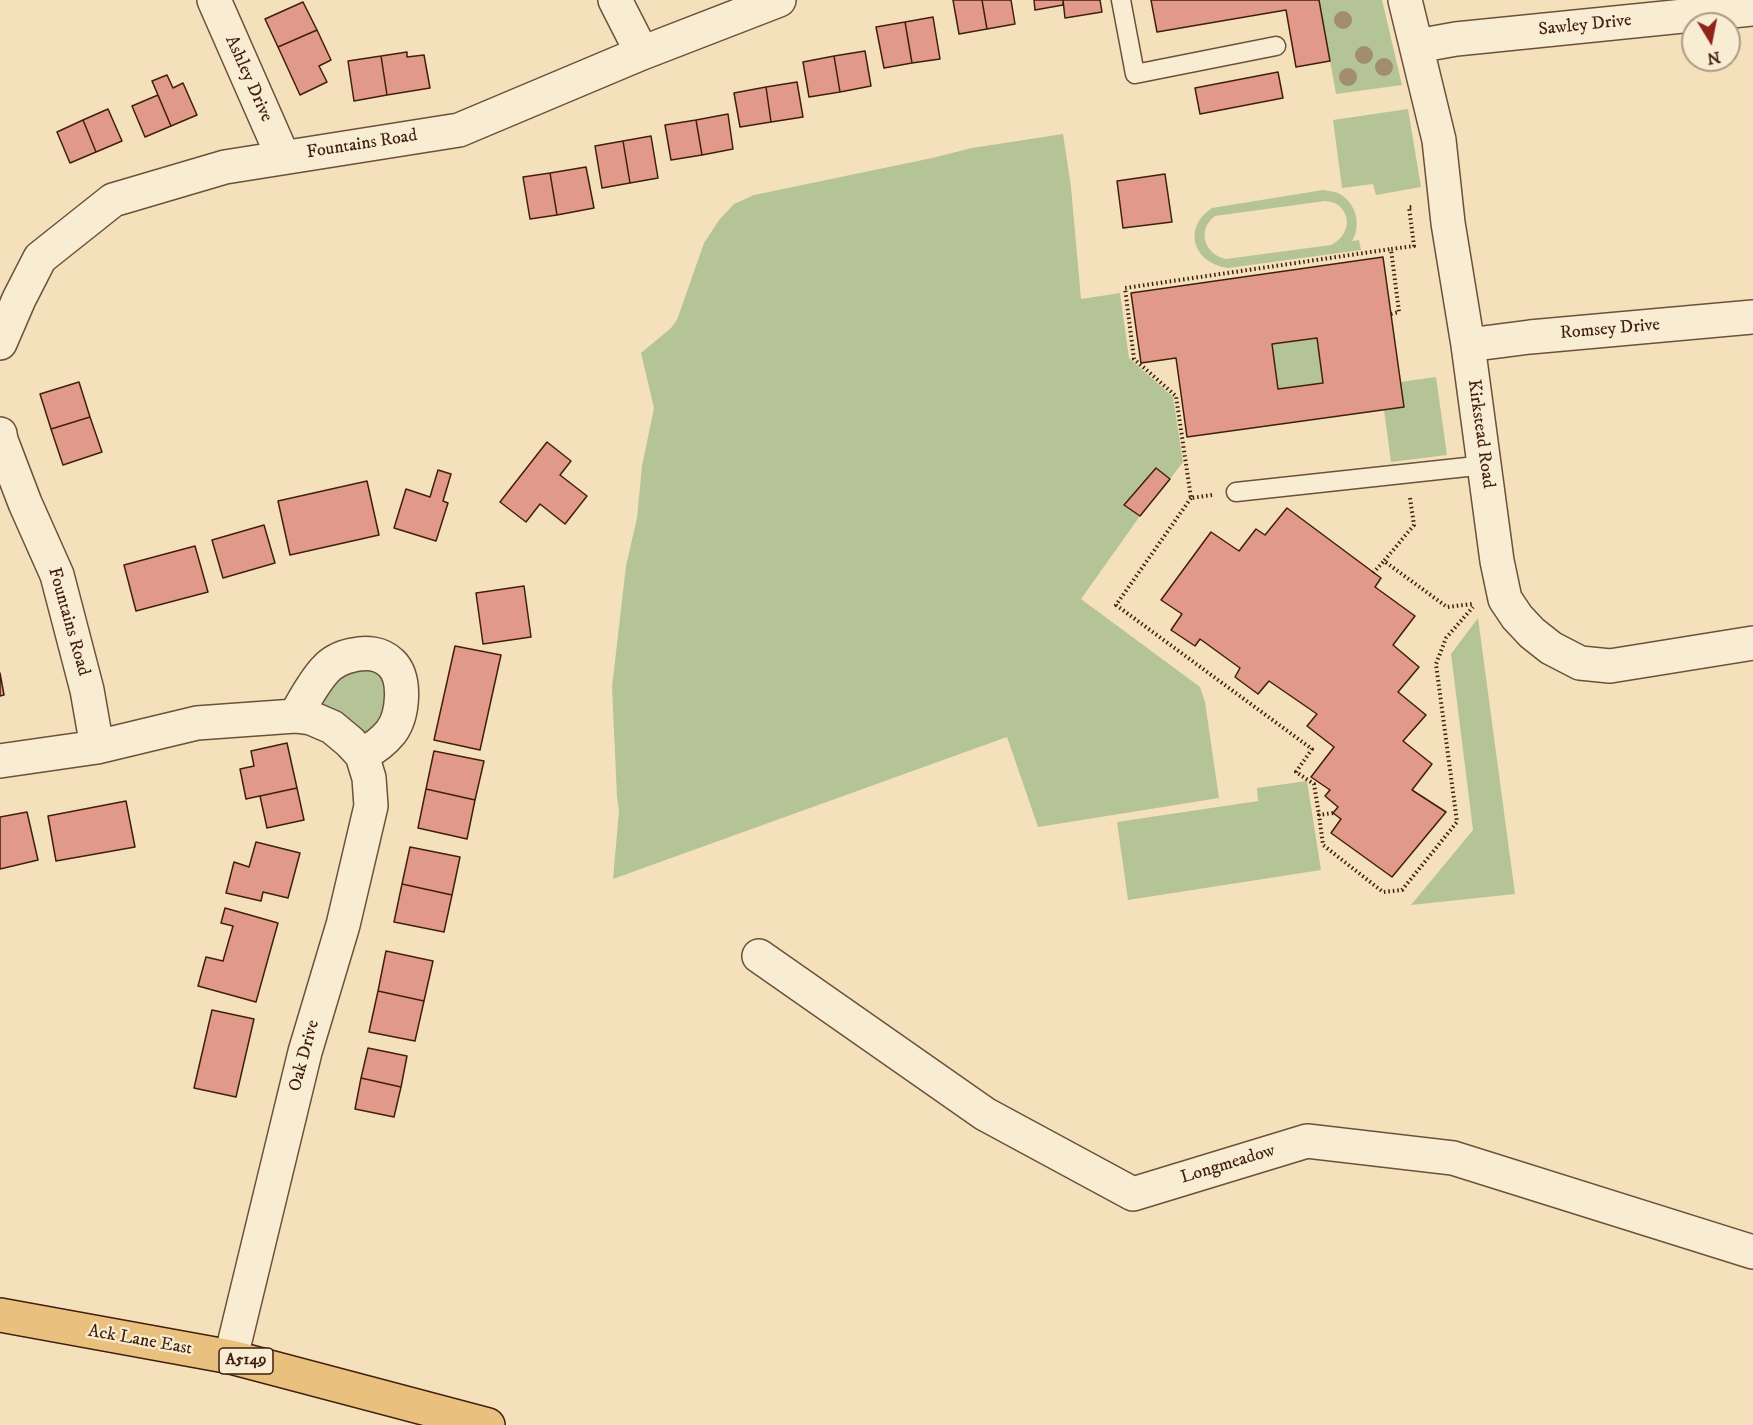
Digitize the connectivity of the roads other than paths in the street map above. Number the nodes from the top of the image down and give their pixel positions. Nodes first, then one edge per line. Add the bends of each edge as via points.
1 (213, 0) edge
2 (615, 0) edge
3 (779, 0) edge
4 (1120, 0) edge
5 (1405, 0) edge
6 (1753, 9) edge
7 (1276, 46) dead end
8 (1417, 46) junction
9 (642, 53) junction
10 (283, 157) junction
11 (1753, 317) edge
12 (0, 343) edge
13 (1468, 345) junction
14 (0, 434) edge
15 (1485, 465) junction
16 (1236, 492) dead end
17 (1753, 643) edge
18 (295, 716) junction
19 (98, 747) junction
20 (362, 755) junction
21 (0, 761) edge
22 (759, 956) dead end
23 (1753, 1252) edge
24 (0, 1315) edge
25 (231, 1357) junction
26 (488, 1425) edge

1 - 10 street, Ashley Drive
2 - 9 street
3 - 9 street, Fountains Road
4 - 7 lane via 1135,74
5 - 8 street, Kirkstead Road
6 - 8 street, Sawley Drive
8 - 13 street, Kirkstead Road via 1439,140
9 - 10 street, Fountains Road via 459,130
10 - 12 street, Fountains Road via 225,167 113,200 40,258
11 - 13 street, Romsey Drive
13 - 15 street, Kirkstead Road
14 - 19 street, Fountains Road via 24,503 57,575
15 - 16 lane
15 - 17 street, Kirkstead Road via 1505,599 1516,617 1551,648 1580,663 1610,666
18 - 19 street via 197,723
18 - 20 street via 311,718 332,728
18 - 20 street via 326,669 342,657 377,654 392,663 398,677 402,693 399,714 392,731
19 - 21 street
20 - 25 street, Oak Drive via 371,806 343,925 304,1052
22 - 23 street, Longmeadow via 985,1114 1133,1194 1307,1142 1453,1158
24 - 25 main road, Ack Lane East / A5149
25 - 26 main road, Ack Lane East / A5149

